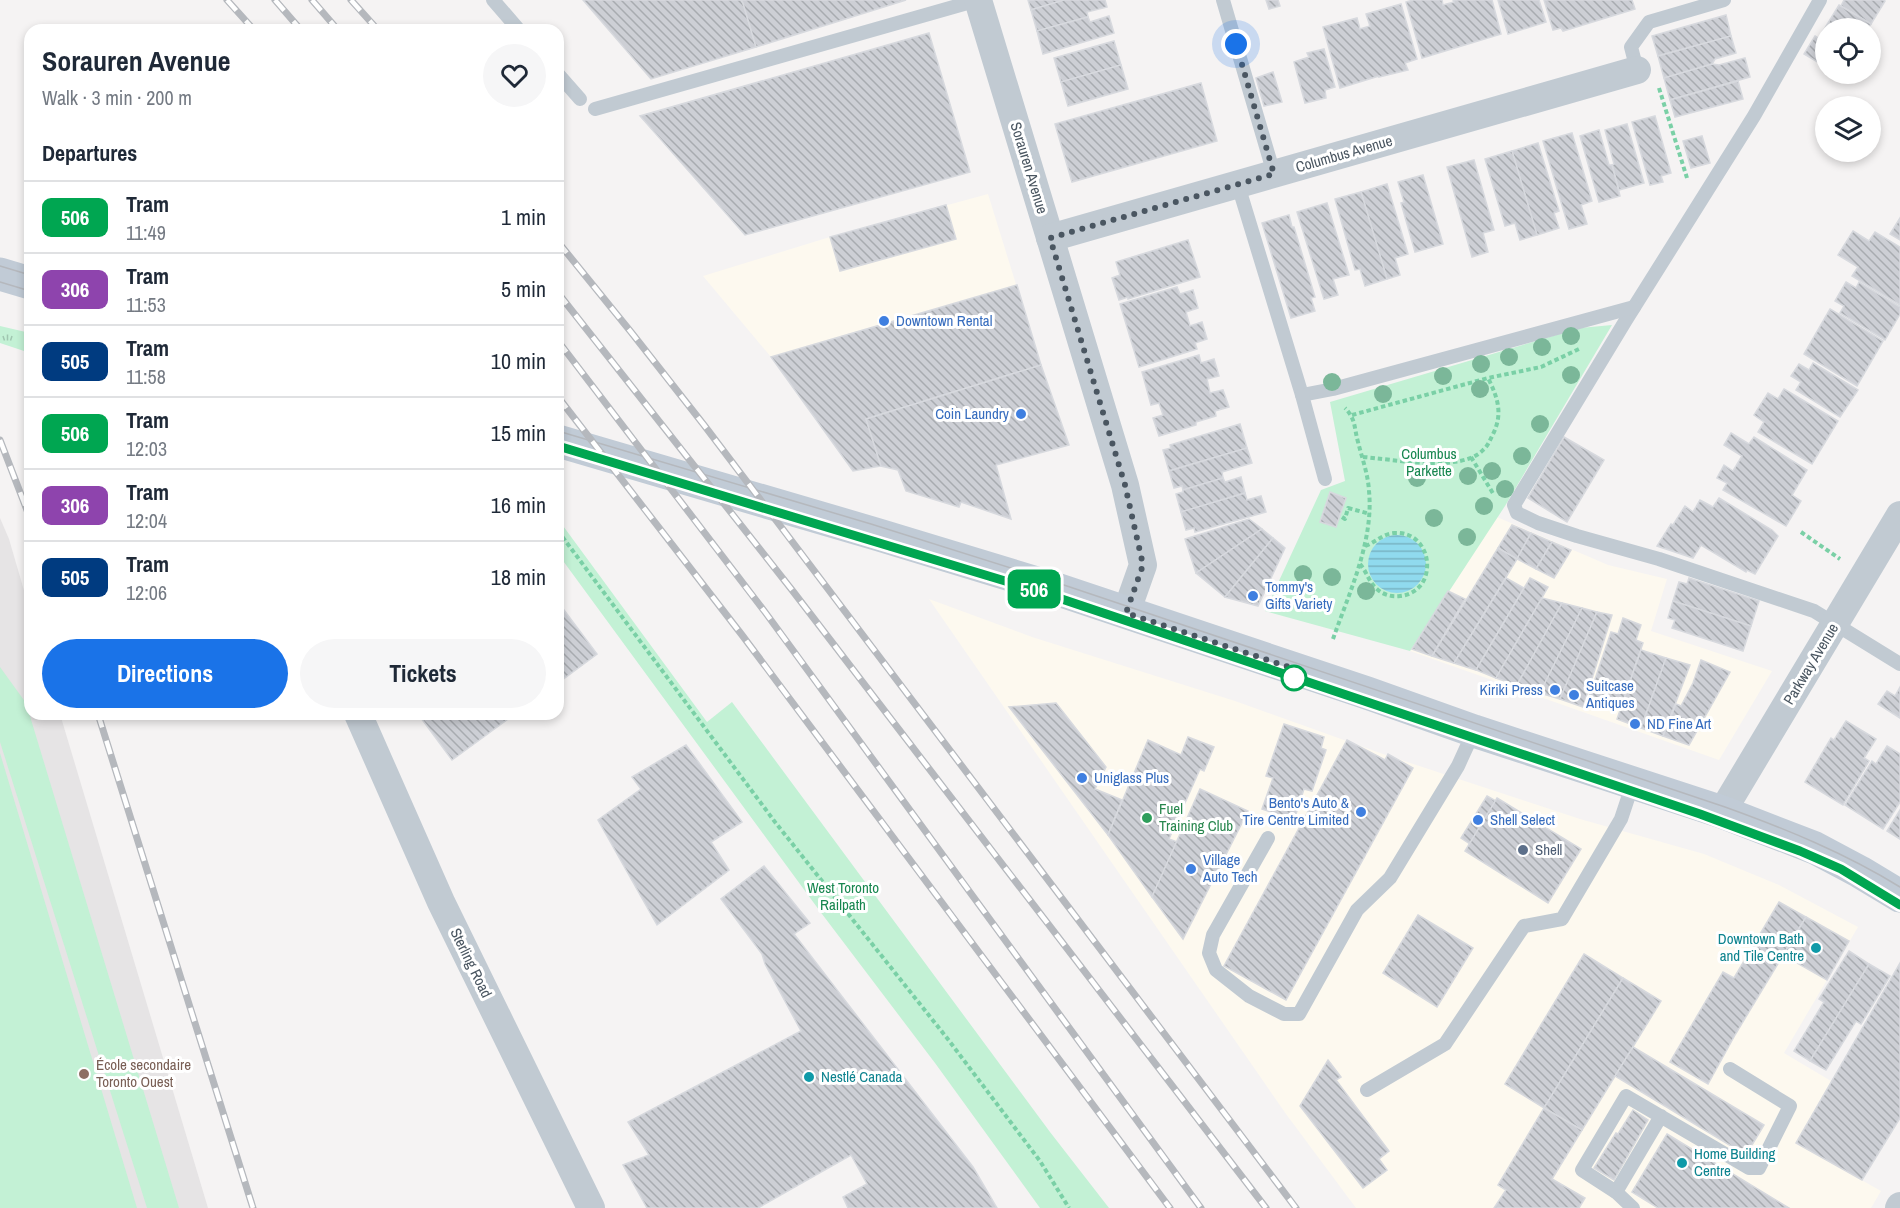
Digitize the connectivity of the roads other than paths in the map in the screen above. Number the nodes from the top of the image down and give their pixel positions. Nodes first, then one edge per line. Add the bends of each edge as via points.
1 (493, 0) edge
2 (978, 0) edge
3 (1223, 0) edge
4 (1725, 0) edge
5 (1820, 0) edge
6 (514, 24) edge
7 (1648, 77) joint
8 (564, 81) edge
9 (580, 99) dead end
10 (595, 109) dead end
11 (1274, 174) junction
12 (1238, 185) junction
13 (1050, 238) junction
14 (0, 274) edge
15 (24, 281) edge
16 (1634, 307) junction
17 (1302, 395) junction
18 (564, 443) edge
19 (1325, 479) dead end
20 (1900, 515) edge
21 (1126, 613) junction
22 (1835, 624) junction
23 (1900, 664) edge
24 (361, 720) edge
25 (1474, 730) junction
26 (1633, 783) junction
27 (1722, 812) junction
28 (1268, 838) dead end
29 (1900, 896) edge
30 (1730, 1069) dead end
31 (1367, 1090) dead end
32 (1661, 1116) junction
33 (1616, 1191) junction
34 (591, 1208) edge
35 (1633, 1208) edge

1 - 6 lane
2 - 10 lane
2 - 13 street, Sorauren Avenue
3 - 11 lane
4 - 7 lane via 1649,22 1631,47
5 - 16 lane via 1754,116
7 - 11 street, Columbus Avenue
8 - 9 lane
11 - 12 street, Columbus Avenue
12 - 13 street, Columbus Avenue
12 - 17 lane
13 - 21 street, Sorauren Avenue via 1125,485 1143,565
14 - 15 main road
16 - 17 lane
16 - 22 lane via 1514,505 1517,513 1814,611
17 - 19 lane
18 - 21 main road via 879,535
20 - 22 street, Parkway Avenue
21 - 25 main road
22 - 23 lane
22 - 27 street, Parkway Avenue
24 - 34 street, Sterling Road via 441,902
25 - 26 main road
25 - 28 lane via 1458,766 1390,878 1357,910 1299,1014 1284,1014 1249,996 1216,970 1209,953 1213,935
26 - 27 main road
26 - 31 lane via 1620,819 1562,919 1524,926 1445,1044
27 - 29 main road via 1815,848
30 - 32 lane via 1790,1106 1759,1168 1749,1168
32 - 33 lane
32 - 33 lane via 1626,1096 1582,1170
33 - 35 lane

